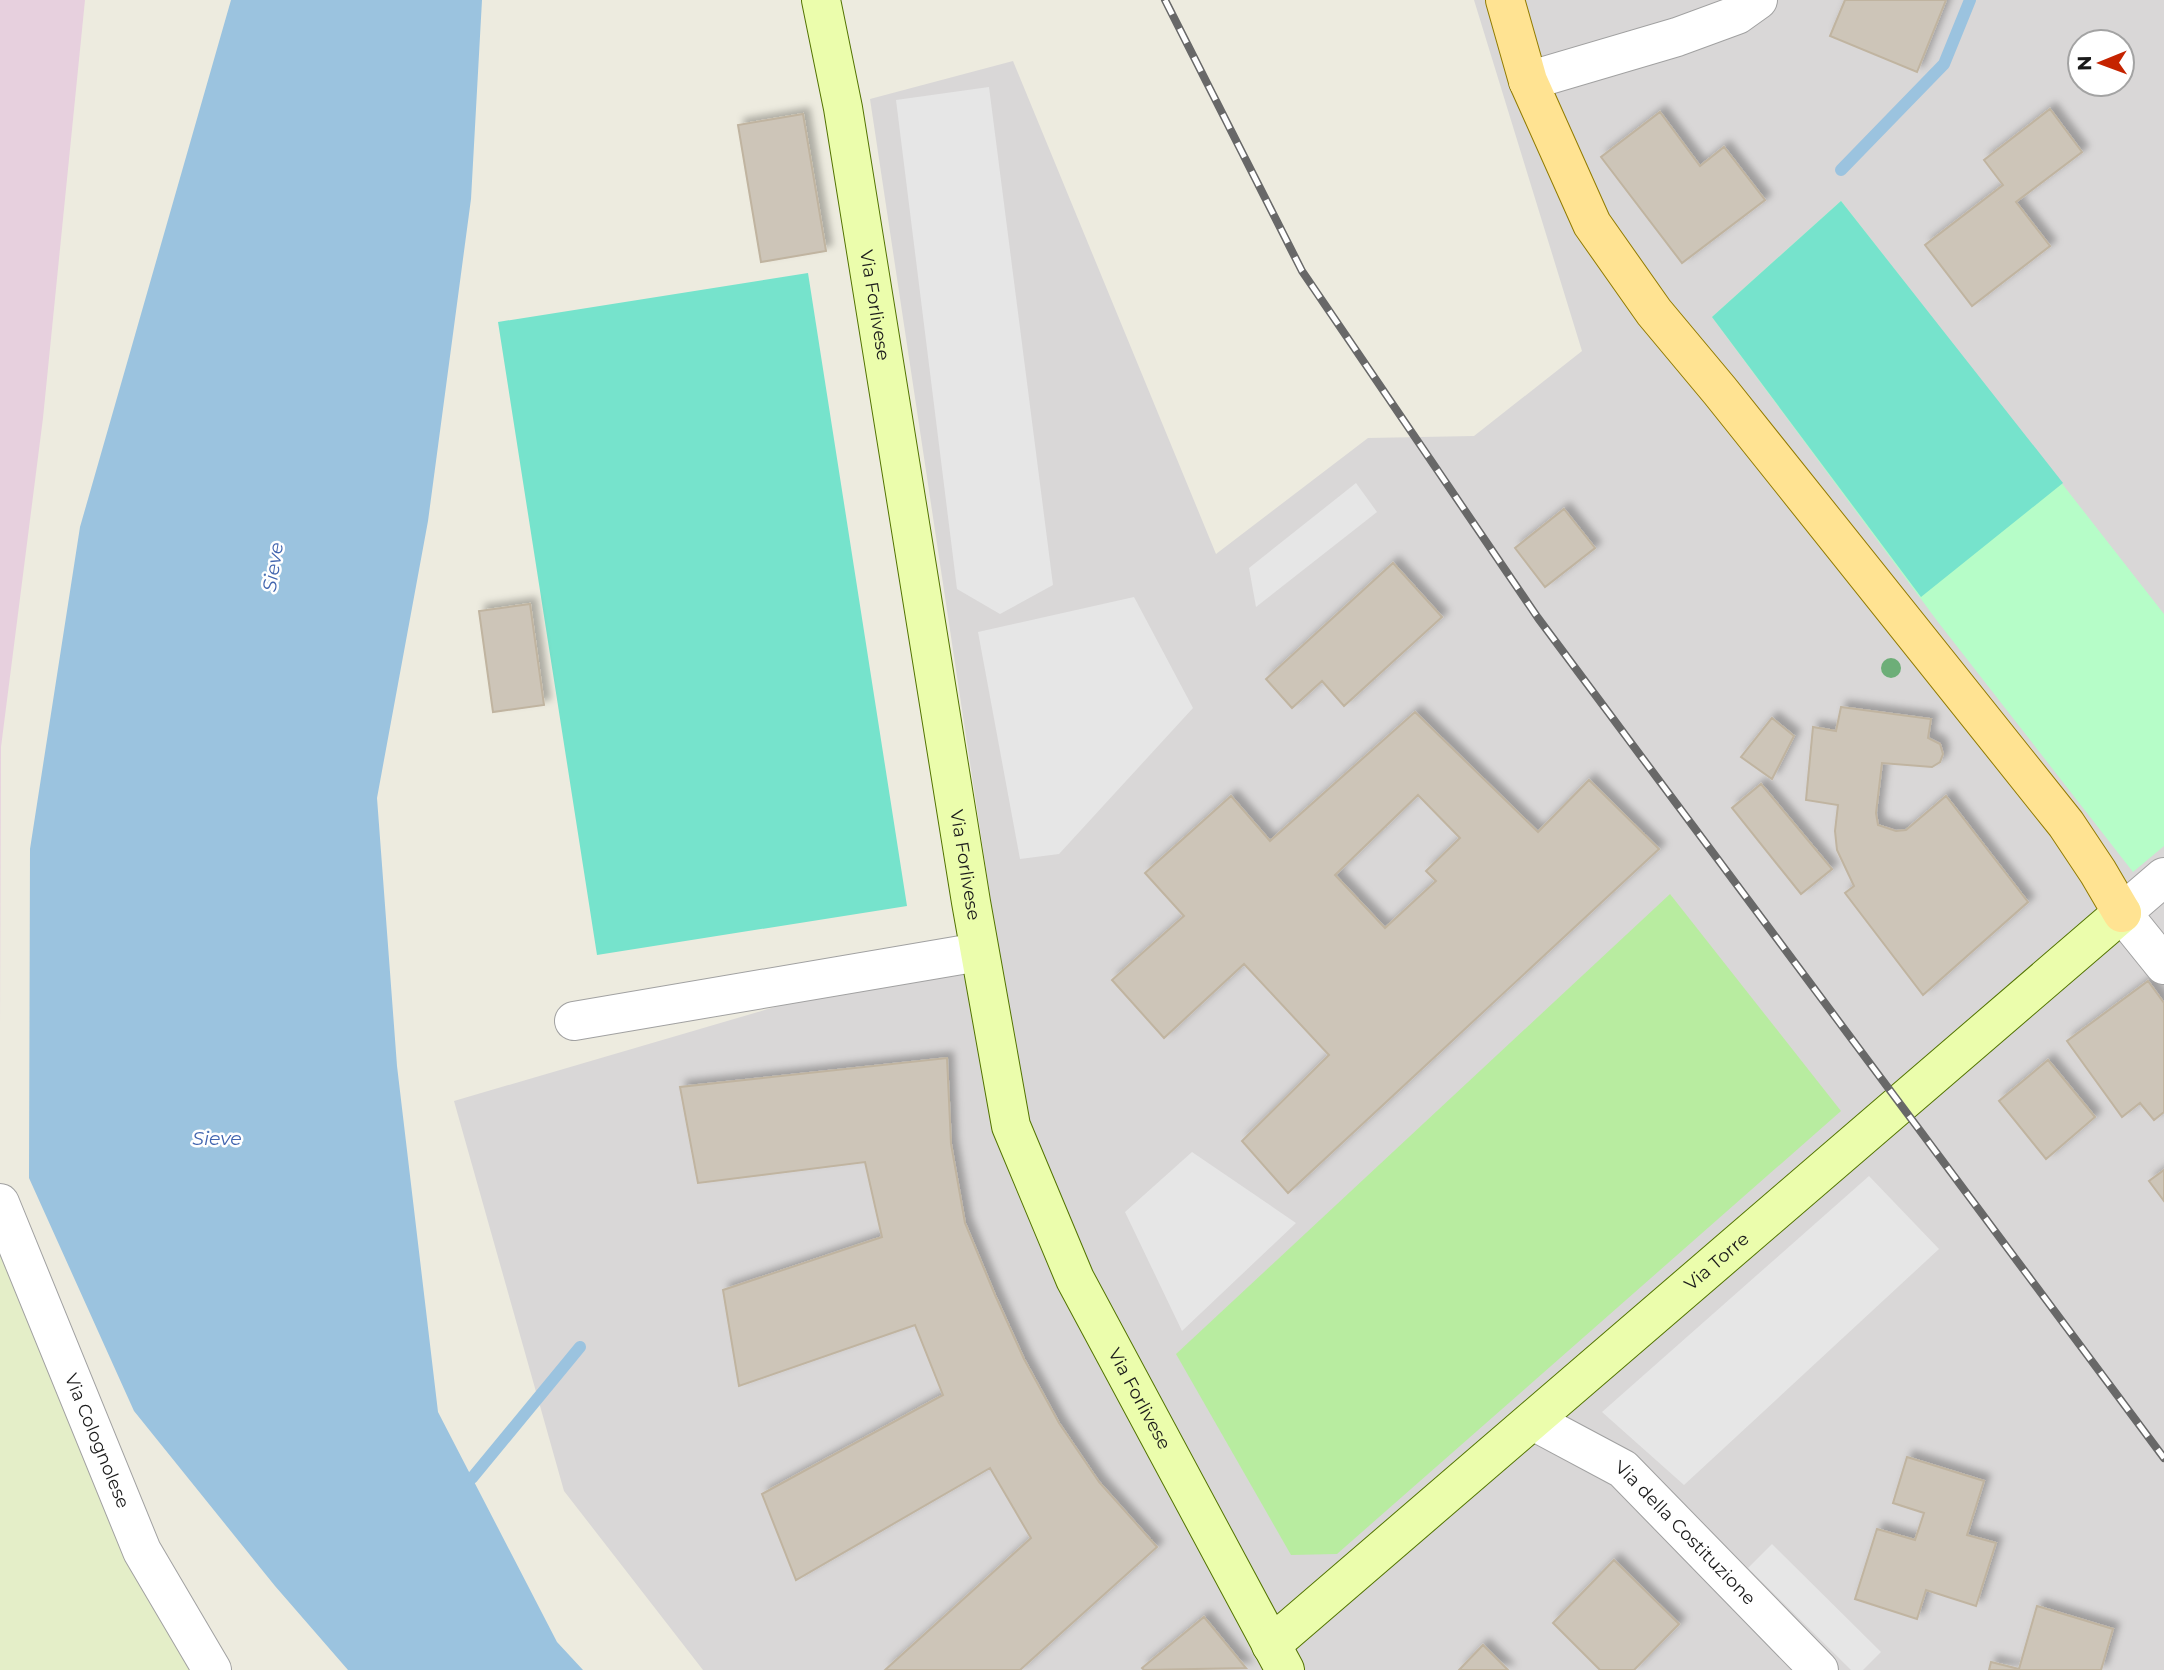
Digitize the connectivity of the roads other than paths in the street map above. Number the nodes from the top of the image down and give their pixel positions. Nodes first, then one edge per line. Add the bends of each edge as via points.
1 (821, 0) edge
2 (1505, 0) edge
3 (1758, 0) edge
4 (1528, 81) junction
5 (2164, 877) edge
6 (2122, 914) junction
7 (979, 952) junction
8 (2164, 965) edge
9 (574, 1021) dead end
10 (0, 1203) edge
11 (1533, 1420) junction
12 (1278, 1658) edge
13 (212, 1670) edge
14 (1819, 1670) edge

1 - 7 street, Via Forlivese via 844,108
2 - 4 main road
3 - 4 street via 1737,15 1677,37
4 - 6 main road via 1592,224 1654,312 2066,824
5 - 6 street, Via Torre
6 - 8 street
6 - 11 street, Via Torre
7 - 9 street
7 - 12 street, Via Forlivese via 1012,1126 1075,1279
10 - 13 street, Via Colognolese via 142,1550
11 - 12 street, Via Torre
11 - 14 street, Via della Costituzione via 1623,1469

